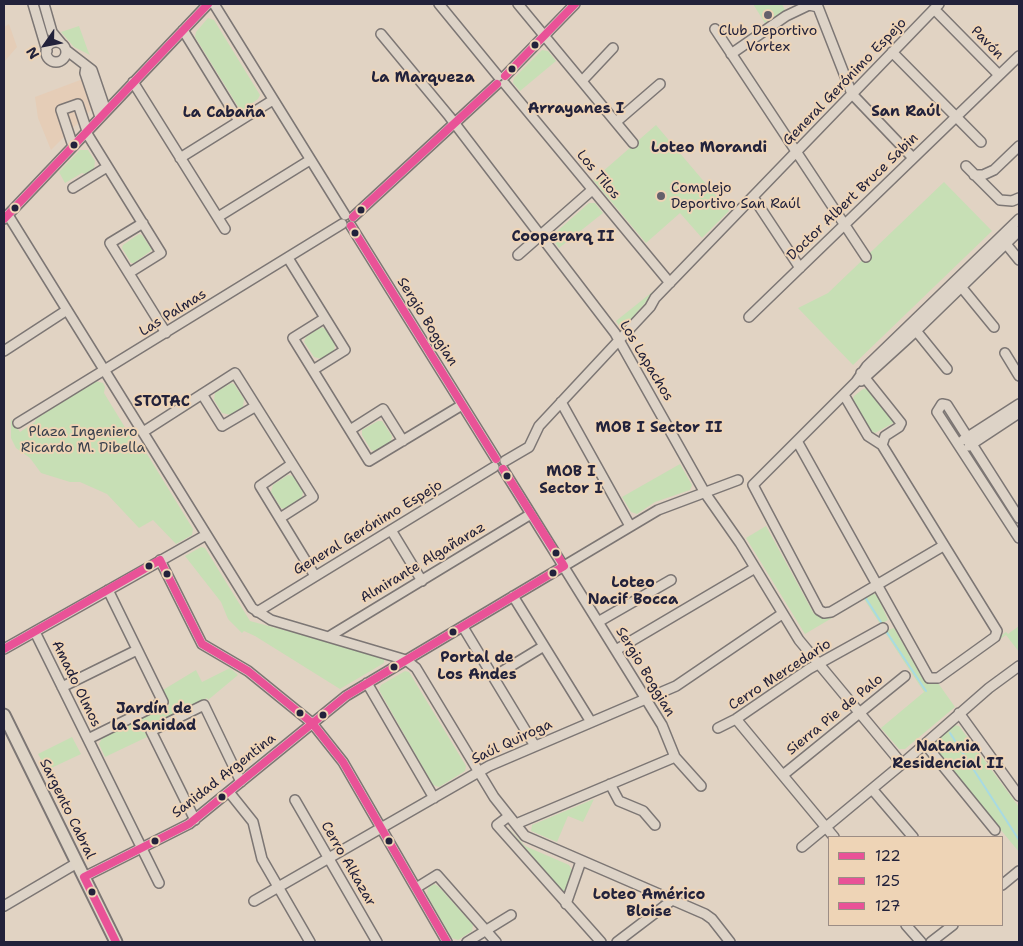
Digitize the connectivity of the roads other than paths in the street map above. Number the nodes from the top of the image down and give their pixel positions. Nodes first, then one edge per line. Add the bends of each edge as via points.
1 (33, 4) edge
2 (44, 4) edge
3 (208, 4) edge
4 (214, 4) edge
5 (439, 4) edge
6 (518, 4) edge
7 (574, 4) edge
8 (936, 6) edge
9 (715, 28) dead end
10 (183, 30) junction
11 (381, 34) dead end
12 (544, 35) junction
13 (613, 48) dead end
14 (47, 51) junction
15 (66, 52) junction
16 (892, 52) junction
17 (731, 54) junction
18 (1019, 56) edge
19 (86, 67) junction
20 (999, 75) junction
21 (501, 80) junction
22 (582, 81) junction
23 (133, 82) junction
24 (660, 84) dead end
25 (852, 94) junction
26 (273, 100) junction
27 (103, 114) junction
28 (956, 117) junction
29 (240, 121) junction
30 (616, 122) junction
31 (455, 124) junction
32 (86, 132) junction
33 (980, 142) dead end
34 (633, 143) dead end
35 (74, 146) junction
36 (1019, 146) edge
37 (797, 151) junction
38 (180, 158) junction
39 (913, 158) junction
40 (310, 160) junction
41 (966, 166) dead end
42 (107, 167) junction
43 (974, 175) junction
44 (73, 188) dead end
45 (592, 190) junction
46 (753, 197) junction
47 (1019, 198) edge
48 (6, 217) edge
49 (218, 217) junction
50 (1019, 219) edge
51 (348, 221) junction
52 (143, 223) junction
53 (845, 224) junction
54 (225, 229) dead end
55 (1019, 231) edge
56 (540, 236) junction
57 (1003, 240) junction
58 (518, 255) dead end
59 (866, 257) dead end
60 (288, 258) junction
61 (1019, 260) edge
62 (800, 268) junction
63 (129, 273) junction
64 (670, 283) junction
65 (959, 284) junction
66 (67, 310) junction
67 (749, 317) dead end
68 (325, 318) junction
69 (914, 328) junction
70 (994, 328) dead end
71 (166, 333) junction
72 (619, 340) junction
73 (5, 346) edge
74 (1005, 353) dead end
75 (104, 369) junction
76 (947, 369) dead end
77 (313, 370) junction
78 (863, 376) junction
79 (1019, 376) edge
80 (202, 394) junction
81 (844, 394) junction
82 (561, 402) junction
83 (1019, 404) edge
84 (462, 405) junction
85 (256, 406) junction
86 (1019, 413) edge
87 (18, 423) dead end
88 (350, 430) junction
89 (143, 432) junction
90 (403, 440) junction
91 (969, 440) junction
92 (797, 441) junction
93 (882, 445) junction
94 (960, 446) junction
95 (292, 464) junction
96 (499, 464) junction
97 (738, 480) dead end
98 (705, 493) junction
99 (531, 514) junction
100 (1019, 517) edge
101 (280, 518) junction
102 (1009, 523) junction
103 (630, 526) junction
104 (391, 530) junction
105 (206, 534) junction
106 (1019, 538) edge
107 (943, 546) junction
108 (160, 560) junction
109 (564, 566) junction
110 (755, 568) junction
111 (316, 576) junction
112 (671, 580) dead end
113 (422, 581) junction
114 (877, 586) junction
115 (108, 590) junction
116 (513, 596) junction
117 (257, 612) junction
118 (782, 614) junction
119 (598, 622) junction
120 (463, 627) junction
121 (883, 628) dead end
122 (35, 632) junction
123 (330, 636) junction
124 (544, 646) junction
125 (4, 649) edge
126 (137, 650) junction
127 (616, 650) junction
128 (406, 660) junction
129 (818, 664) junction
130 (1019, 666) edge
131 (905, 676) dead end
132 (493, 677) junction
133 (367, 683) junction
134 (62, 687) junction
135 (645, 699) junction
136 (858, 712) junction
137 (959, 714) junction
138 (4, 715) edge
139 (736, 720) junction
140 (591, 722) junction
141 (312, 723) junction
142 (718, 728) dead end
143 (88, 739) junction
144 (925, 744) junction
145 (535, 746) junction
146 (675, 757) junction
147 (902, 764) junction
148 (479, 772) junction
149 (783, 775) junction
150 (241, 782) junction
151 (610, 784) junction
152 (701, 786) dead end
153 (872, 789) junction
154 (229, 792) junction
155 (1019, 796) edge
156 (434, 798) junction
157 (295, 800) dead end
158 (509, 816) junction
159 (195, 820) junction
160 (516, 824) junction
161 (655, 825) dead end
162 (826, 827) junction
163 (381, 828) junction
164 (995, 830) dead end
165 (833, 836) edge
166 (912, 836) edge
167 (802, 847) dead end
168 (141, 848) junction
169 (328, 858) junction
170 (581, 861) junction
171 (80, 869) junction
172 (1019, 872) edge
173 (159, 883) dead end
174 (1003, 885) edge
175 (278, 887) junction
176 (416, 888) junction
177 (254, 901) dead end
178 (671, 901) junction
179 (566, 904) junction
180 (4, 906) edge
181 (511, 915) dead end
182 (907, 926) edge
183 (952, 926) edge
184 (485, 931) junction
185 (116, 942) edge
186 (310, 942) edge
187 (377, 942) edge
188 (447, 942) edge
189 (466, 942) edge
190 (496, 942) edge
191 (601, 942) edge
192 (617, 942) edge
193 (730, 942) edge
194 (921, 942) edge
195 (931, 942) edge

1 - 14 street
2 - 15 street via 52,32
3 - 10 street
4 - 26 street, Sergio Boggian
5 - 21 street, Los Tilos
6 - 12 street
7 - 12 street, Las Palmas
8 - 16 street, General Gerónimo Espejo
8 - 20 street, Pavón
9 - 17 street
10 - 23 street
10 - 29 street
11 - 31 street, Los Lapachos
12 - 21 street, Las Palmas
12 - 22 street
13 - 22 street
14 - 15 street via 52,43
14 - 15 street via 53,61 59,61
15 - 19 street
16 - 25 street, General Gerónimo Espejo
16 - 28 street
17 - 25 street via 786,16 815,5 821,10
17 - 37 street
18 - 20 street, Doctor Albert Bruce Sabin
19 - 27 street via 85,73
19 - 27 street via 92,70 100,92
20 - 28 street, Doctor Albert Bruce Sabin
21 - 31 street, Las Palmas
21 - 45 street, Los Tilos
22 - 30 street
23 - 27 street
23 - 38 street
24 - 30 street
25 - 37 street, General Gerónimo Espejo
25 - 39 street
26 - 29 street
26 - 40 street, Sergio Boggian
27 - 32 street
28 - 33 street
28 - 39 street, Doctor Albert Bruce Sabin
29 - 38 street
30 - 34 street
31 - 51 street, Las Palmas
31 - 56 street, Los Lapachos
32 - 35 street
32 - 35 street via 78,104 61,110
32 - 42 street
35 - 48 street
36 - 43 street via 994,170
37 - 46 street, General Gerónimo Espejo
37 - 53 street
38 - 49 street
39 - 53 street, Doctor Albert Bruce Sabin
40 - 49 street
40 - 51 street, Sergio Boggian
41 - 43 street
42 - 44 street
42 - 52 street
43 - 47 street via 1000,200 1009,202
45 - 56 street
45 - 64 street, Los Tilos
46 - 62 street
46 - 64 street, General Gerónimo Espejo
48 - 66 street
49 - 54 street
50 - 57 street
51 - 60 street, Las Palmas
51 - 84 street, Sergio Boggian
52 - 63 street via 161,253
52 - 63 street via 110,243
53 - 59 street
53 - 62 street, Doctor Albert Bruce Sabin
55 - 57 street
56 - 58 street
56 - 72 street, Los Lapachos
57 - 61 street
57 - 65 street
60 - 68 street
60 - 71 street, Las Palmas
62 - 67 street, Doctor Albert Bruce Sabin
63 - 71 street
64 - 72 street, General Gerónimo Espejo
65 - 69 street
65 - 70 street
66 - 73 street
66 - 75 street
68 - 77 street via 293,338
68 - 77 street via 345,350
69 - 76 street
69 - 78 street
71 - 75 street, Las Palmas
72 - 82 street, General Gerónimo Espejo
72 - 98 street, Los Lapachos
74 - 79 street
75 - 87 street, Las Palmas
75 - 89 street
77 - 88 street
78 - 81 street
78 - 93 street via 901,423 885,436
80 - 85 street via 222,426
80 - 85 street via 235,373
80 - 89 street
81 - 92 street
81 - 93 street via 868,436
82 - 96 street, General Gerónimo Espejo via 538,426 529,447
82 - 103 street
83 - 91 street
84 - 90 street
84 - 96 street, Sergio Boggian
85 - 95 street
86 - 91 street
88 - 90 street via 383,409
88 - 90 street via 369,461
89 - 105 street
91 - 94 street
91 - 94 street via 947,405 942,404 937,412
91 - 100 street
92 - 114 street
92 - 114 street via 756,480 753,488 819,610 829,613
93 - 107 street
94 - 102 street
95 - 101 street via 260,486
95 - 101 street via 314,498
96 - 99 street, Sergio Boggian
96 - 104 street, General Gerónimo Espejo
97 - 98 street, Sanidad Argentina
98 - 103 street, Sanidad Argentina via 658,510
98 - 110 street, Los Lapachos
99 - 109 street, Sergio Boggian
99 - 113 street, Almirante Algañaraz
100 - 102 street
101 - 111 street
102 - 106 street
103 - 109 street, Sanidad Argentina
104 - 111 street, General Gerónimo Espejo
104 - 113 street
105 - 108 street
105 - 117 street via 248,603
107 - 114 street
107 - 114 street via 997,633 938,678 932,680 927,676
108 - 115 street
108 - 141 street via 202,644 248,671
109 - 116 street, Sanidad Argentina
109 - 119 street, Sergio Boggian
110 - 118 street, Los Lapachos
110 - 127 street
111 - 117 street, General Gerónimo Espejo
112 - 119 street
113 - 123 street, Almirante Algañaraz
115 - 122 street
115 - 126 street
116 - 120 street, Sanidad Argentina
116 - 124 street
117 - 123 street via 271,620
118 - 129 street, Los Lapachos
118 - 135 street, Saúl Quiroga via 676,686
119 - 127 street, Sergio Boggian
120 - 128 street, Sanidad Argentina
120 - 132 street
121 - 129 street, Cerro Mercedario
122 - 125 street
122 - 134 street, Amado Olmos
123 - 128 street
124 - 132 street
124 - 140 street
126 - 134 street
126 - 143 street via 163,702
127 - 135 street, Sergio Boggian
128 - 133 street, Sanidad Argentina
128 - 148 street via 416,668
129 - 136 street, Los Lapachos
129 - 139 street, Cerro Mercedario
130 - 137 street
131 - 136 street, Sierra Pie de Palo
132 - 145 street
133 - 141 street, Sanidad Argentina
133 - 156 street
134 - 143 street, Amado Olmos
135 - 140 street, Saúl Quiroga
135 - 146 street, Sergio Boggian via 662,726
136 - 147 street, Los Lapachos
136 - 149 street, Sierra Pie de Palo
137 - 144 street
137 - 155 street
138 - 171 main road, Sargento Cabral
139 - 142 street, Cerro Mercedario
139 - 149 street
140 - 145 street, Saúl Quiroga
141 - 150 street, Sanidad Argentina
141 - 163 street via 343,762
143 - 168 street, Amado Olmos
144 - 147 street
144 - 164 street
145 - 148 street, Saúl Quiroga
146 - 151 street
146 - 152 street, Sergio Boggian
147 - 153 street
148 - 156 street, Saúl Quiroga
148 - 158 street
149 - 162 street
150 - 154 street, Sanidad Argentina
150 - 159 street via 204,705 151,731
151 - 160 street
151 - 161 street via 620,801 643,811
153 - 162 street
153 - 166 street
154 - 159 street, Sanidad Argentina
154 - 175 street via 253,822 262,860
156 - 163 street, Saúl Quiroga
157 - 169 street, Cerro Alkazar
158 - 160 street
158 - 179 street via 498,825
159 - 168 street, Sanidad Argentina
160 - 170 street via 530,840
162 - 165 street
162 - 167 street
163 - 169 street, Saúl Quiroga
163 - 176 street
168 - 171 street, Sanidad Argentina
168 - 173 street, Amado Olmos
169 - 175 street, Saúl Quiroga
169 - 187 street, Cerro Alkazar
170 - 178 street
170 - 179 street
171 - 180 street, Sanidad Argentina via 68,867
171 - 185 main road, Sargento Cabral
172 - 174 street
175 - 177 street, Saúl Quiroga
175 - 186 street
176 - 184 street via 437,876
176 - 188 street
178 - 192 street
178 - 193 street via 708,916
179 - 191 street
181 - 184 street
182 - 194 street
183 - 195 street
184 - 189 street
184 - 190 street

